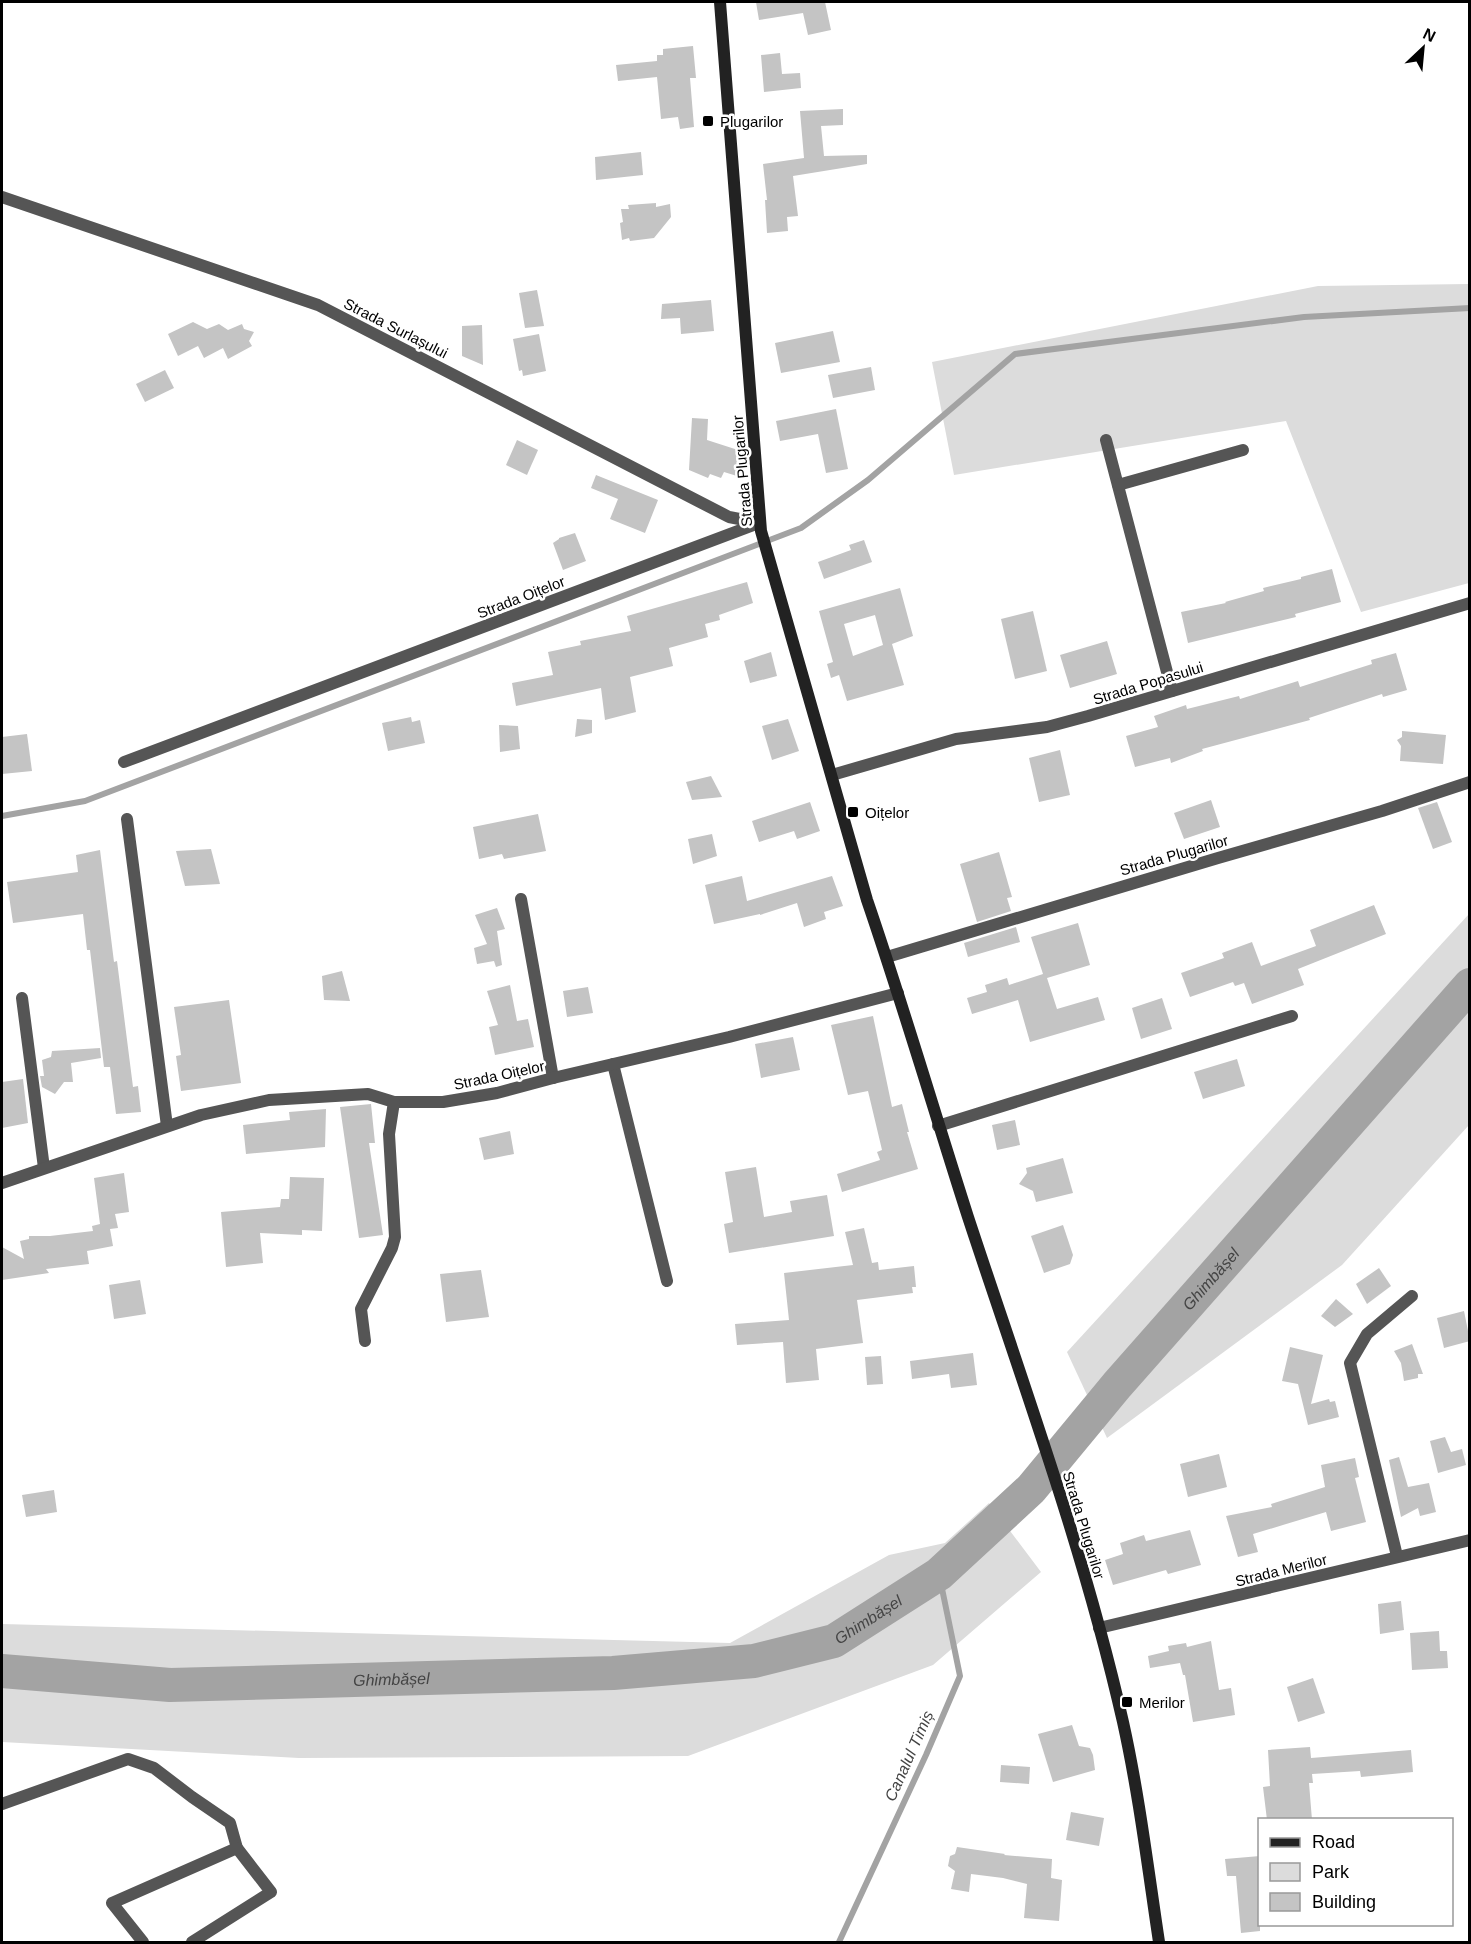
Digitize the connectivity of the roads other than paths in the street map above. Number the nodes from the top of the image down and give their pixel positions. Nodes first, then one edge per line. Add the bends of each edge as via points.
1 (720, 2) edge
2 (2, 197) edge
3 (1106, 440) dead end
4 (1243, 450) dead end
5 (1118, 485) junction
6 (761, 527) junction
7 (1470, 603) edge
8 (1172, 692) junction
9 (124, 762) dead end
10 (832, 774) junction
11 (1470, 782) edge
12 (127, 819) dead end
13 (521, 899) dead end
14 (887, 957) junction
15 (898, 993) junction
16 (22, 998) dead end
17 (1292, 1016) dead end
18 (613, 1064) junction
19 (553, 1078) junction
20 (394, 1102) junction
21 (167, 1126) junction
22 (939, 1126) junction
23 (44, 1168) junction
24 (2, 1183) edge
25 (667, 1281) dead end
26 (1412, 1296) dead end
27 (365, 1341) dead end
28 (1470, 1540) edge
29 (1397, 1556) junction
30 (1099, 1628) junction
31 (2, 1804) edge
32 (237, 1848) junction
33 (143, 1942) edge
34 (192, 1942) edge
35 (1159, 1942) edge

1 - 6 street, Strada Plugarilor
2 - 6 street, Strada Surlașului via 318,305 729,517
3 - 5 street
4 - 5 street
5 - 8 street
6 - 9 street, Strada Oițelor
6 - 10 street, Strada Plugarilor
7 - 8 street, Strada Popasului
8 - 10 street, Strada Popasului via 1047,727 956,739
10 - 14 street, Strada Plugarilor
11 - 14 street, Strada Plugarilor via 1382,812
12 - 21 street
13 - 19 street
14 - 15 street, Strada Plugarilor
15 - 18 street, Strada Oițelor
15 - 22 street, Strada Plugarilor
16 - 23 street
17 - 22 street
18 - 19 street, Strada Oițelor
18 - 25 street
19 - 20 street, Strada Oițelor via 443,1102
20 - 21 street, Strada Oițelor via 368,1094 269,1100
20 - 27 street via 389,1134 395,1237 361,1310
21 - 23 street, Strada Oițelor
22 - 30 street, Strada Plugarilor
23 - 24 street, Strada Oițelor
26 - 29 street via 1367,1334 1350,1363
28 - 29 street, Strada Merilor
29 - 30 street, Strada Merilor
30 - 35 street, Strada Plugarilor via 1123,1723
31 - 32 street via 128,1759 154,1768 230,1823
32 - 33 street via 112,1903
32 - 34 street via 271,1892

